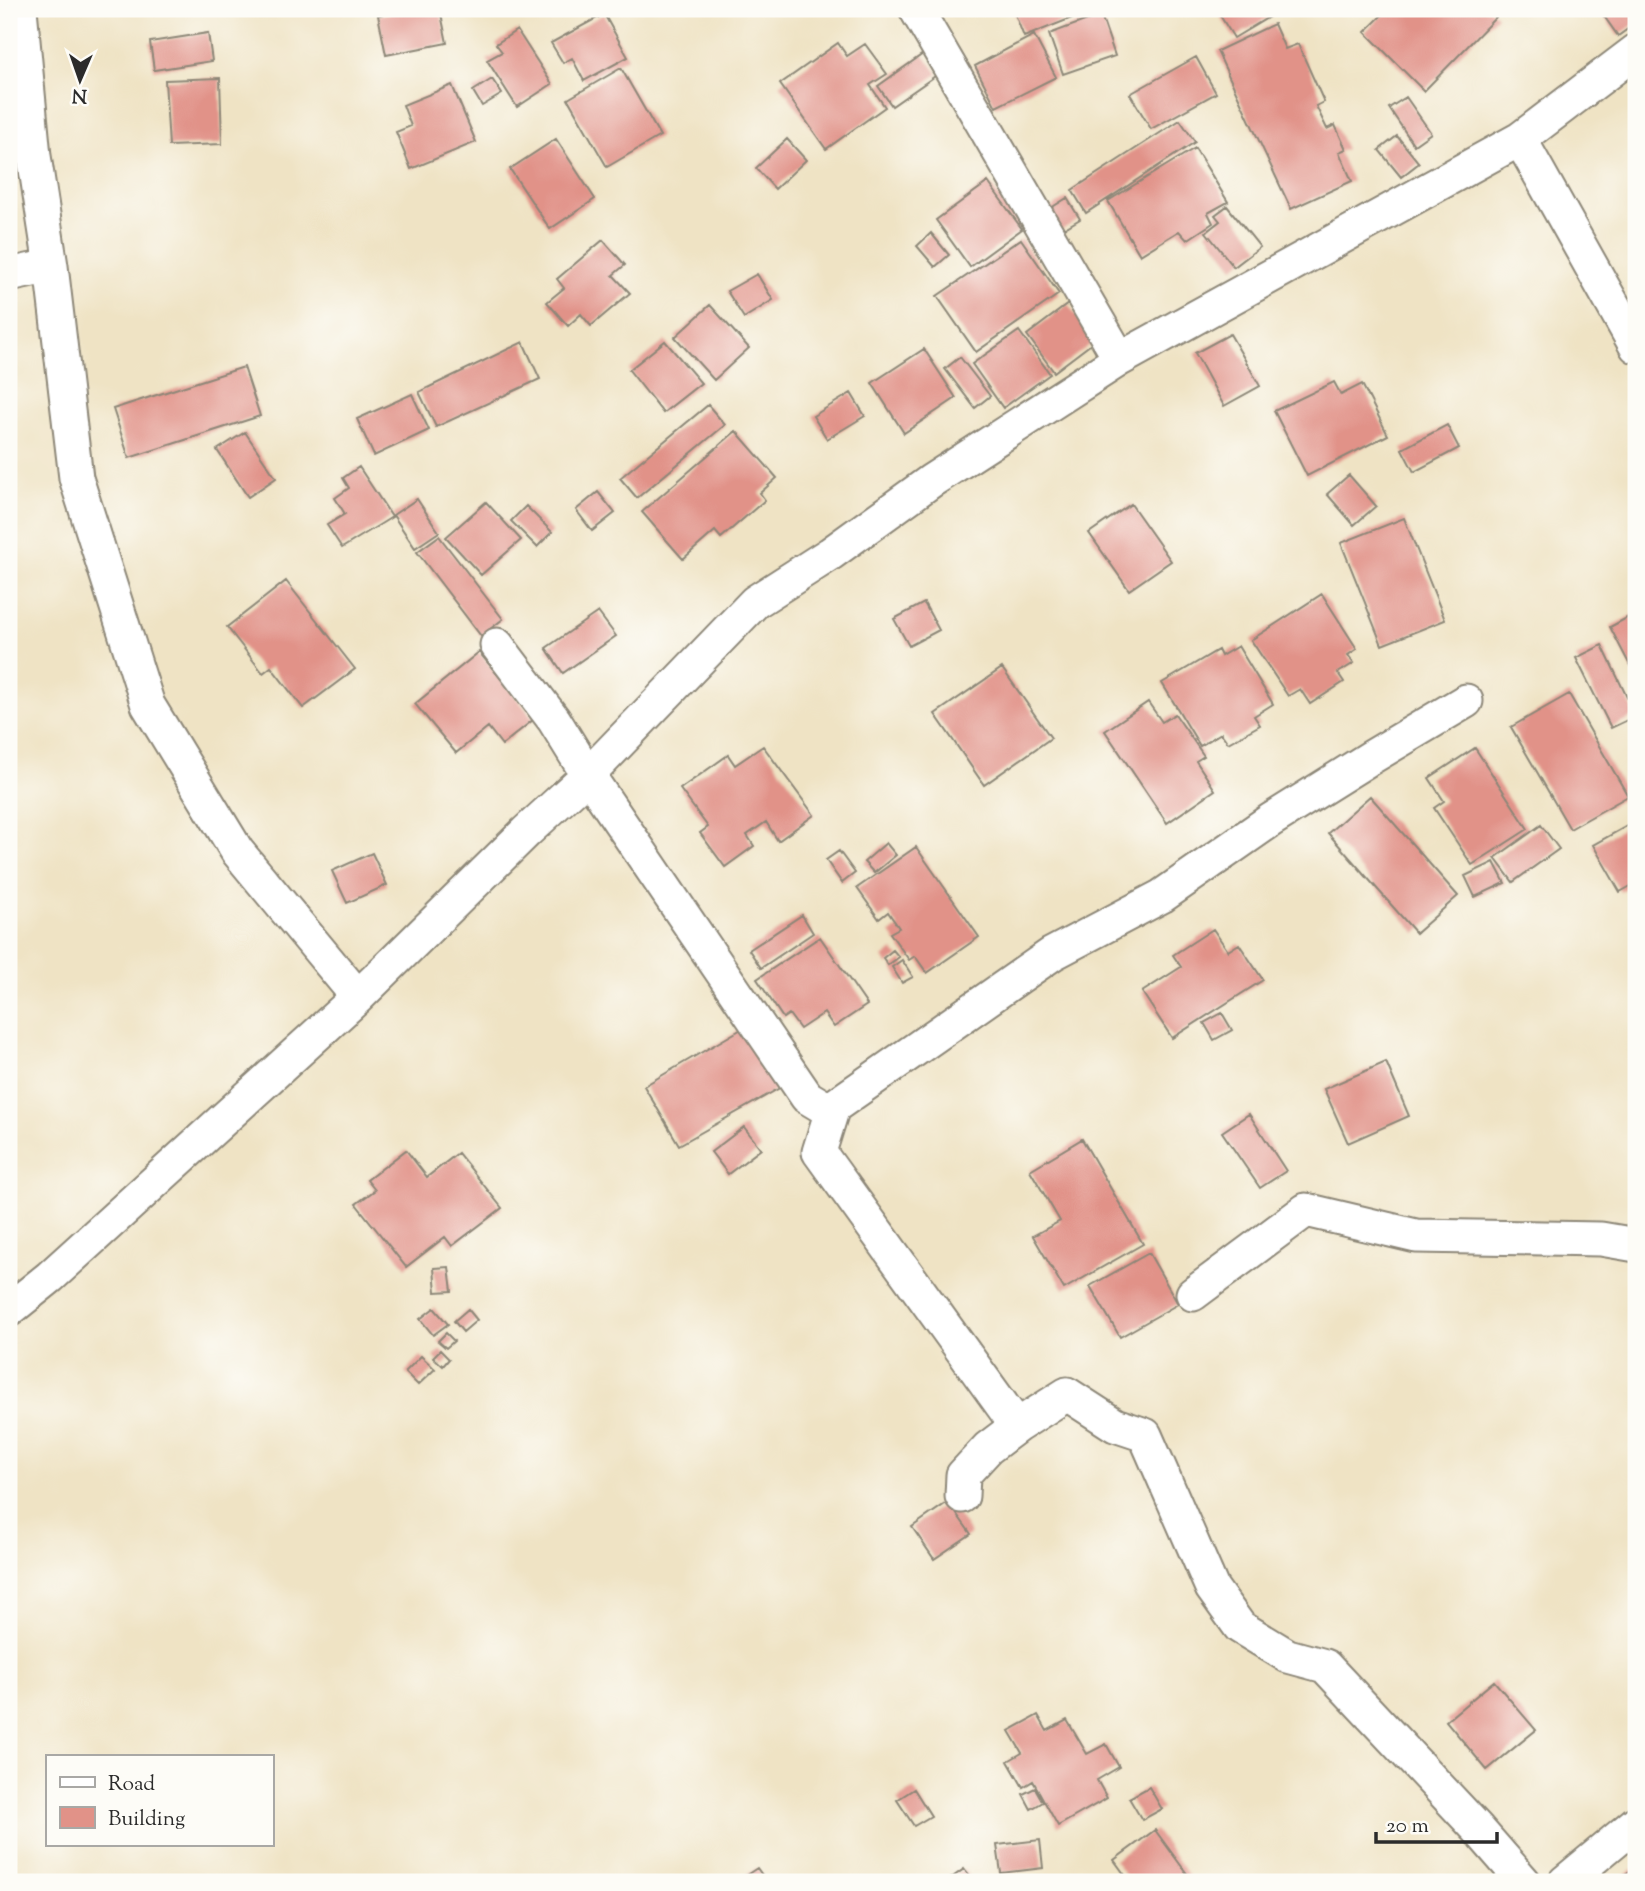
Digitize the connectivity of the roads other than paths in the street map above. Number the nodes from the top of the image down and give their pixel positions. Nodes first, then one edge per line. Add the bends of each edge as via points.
1 (20, 9) edge
2 (916, 9) edge
3 (1636, 51) edge
4 (19, 100) edge
5 (1520, 139) junction
6 (51, 266) junction
7 (9, 275) edge
8 (1636, 346) edge
9 (1120, 359) junction
10 (497, 645) dead end
11 (1466, 701) dead end
12 (588, 775) junction
13 (358, 997) junction
14 (832, 1107) junction
15 (1636, 1245) edge
16 (1193, 1294) dead end
17 (9, 1310) edge
18 (1017, 1426) junction
19 (962, 1496) dead end
20 (1636, 1823) edge
21 (1524, 1882) edge
22 (1565, 1882) edge

1 - 4 street
2 - 9 street
3 - 5 street
4 - 6 street via 34,156
5 - 8 street
5 - 9 street
6 - 7 street
6 - 13 street via 76,478 148,705 237,851
9 - 12 street via 754,602
10 - 12 street via 554,720
11 - 14 street via 1271,820 1161,896 1052,954
12 - 13 street
12 - 14 street via 807,1097
13 - 17 street via 50,1278
14 - 18 street via 819,1152
15 - 16 street via 1601,1239 1416,1236 1306,1210
18 - 19 street via 963,1475
18 - 21 street via 1067,1394 1115,1425 1145,1435 1212,1588 1240,1627 1288,1656 1325,1666
20 - 22 street

